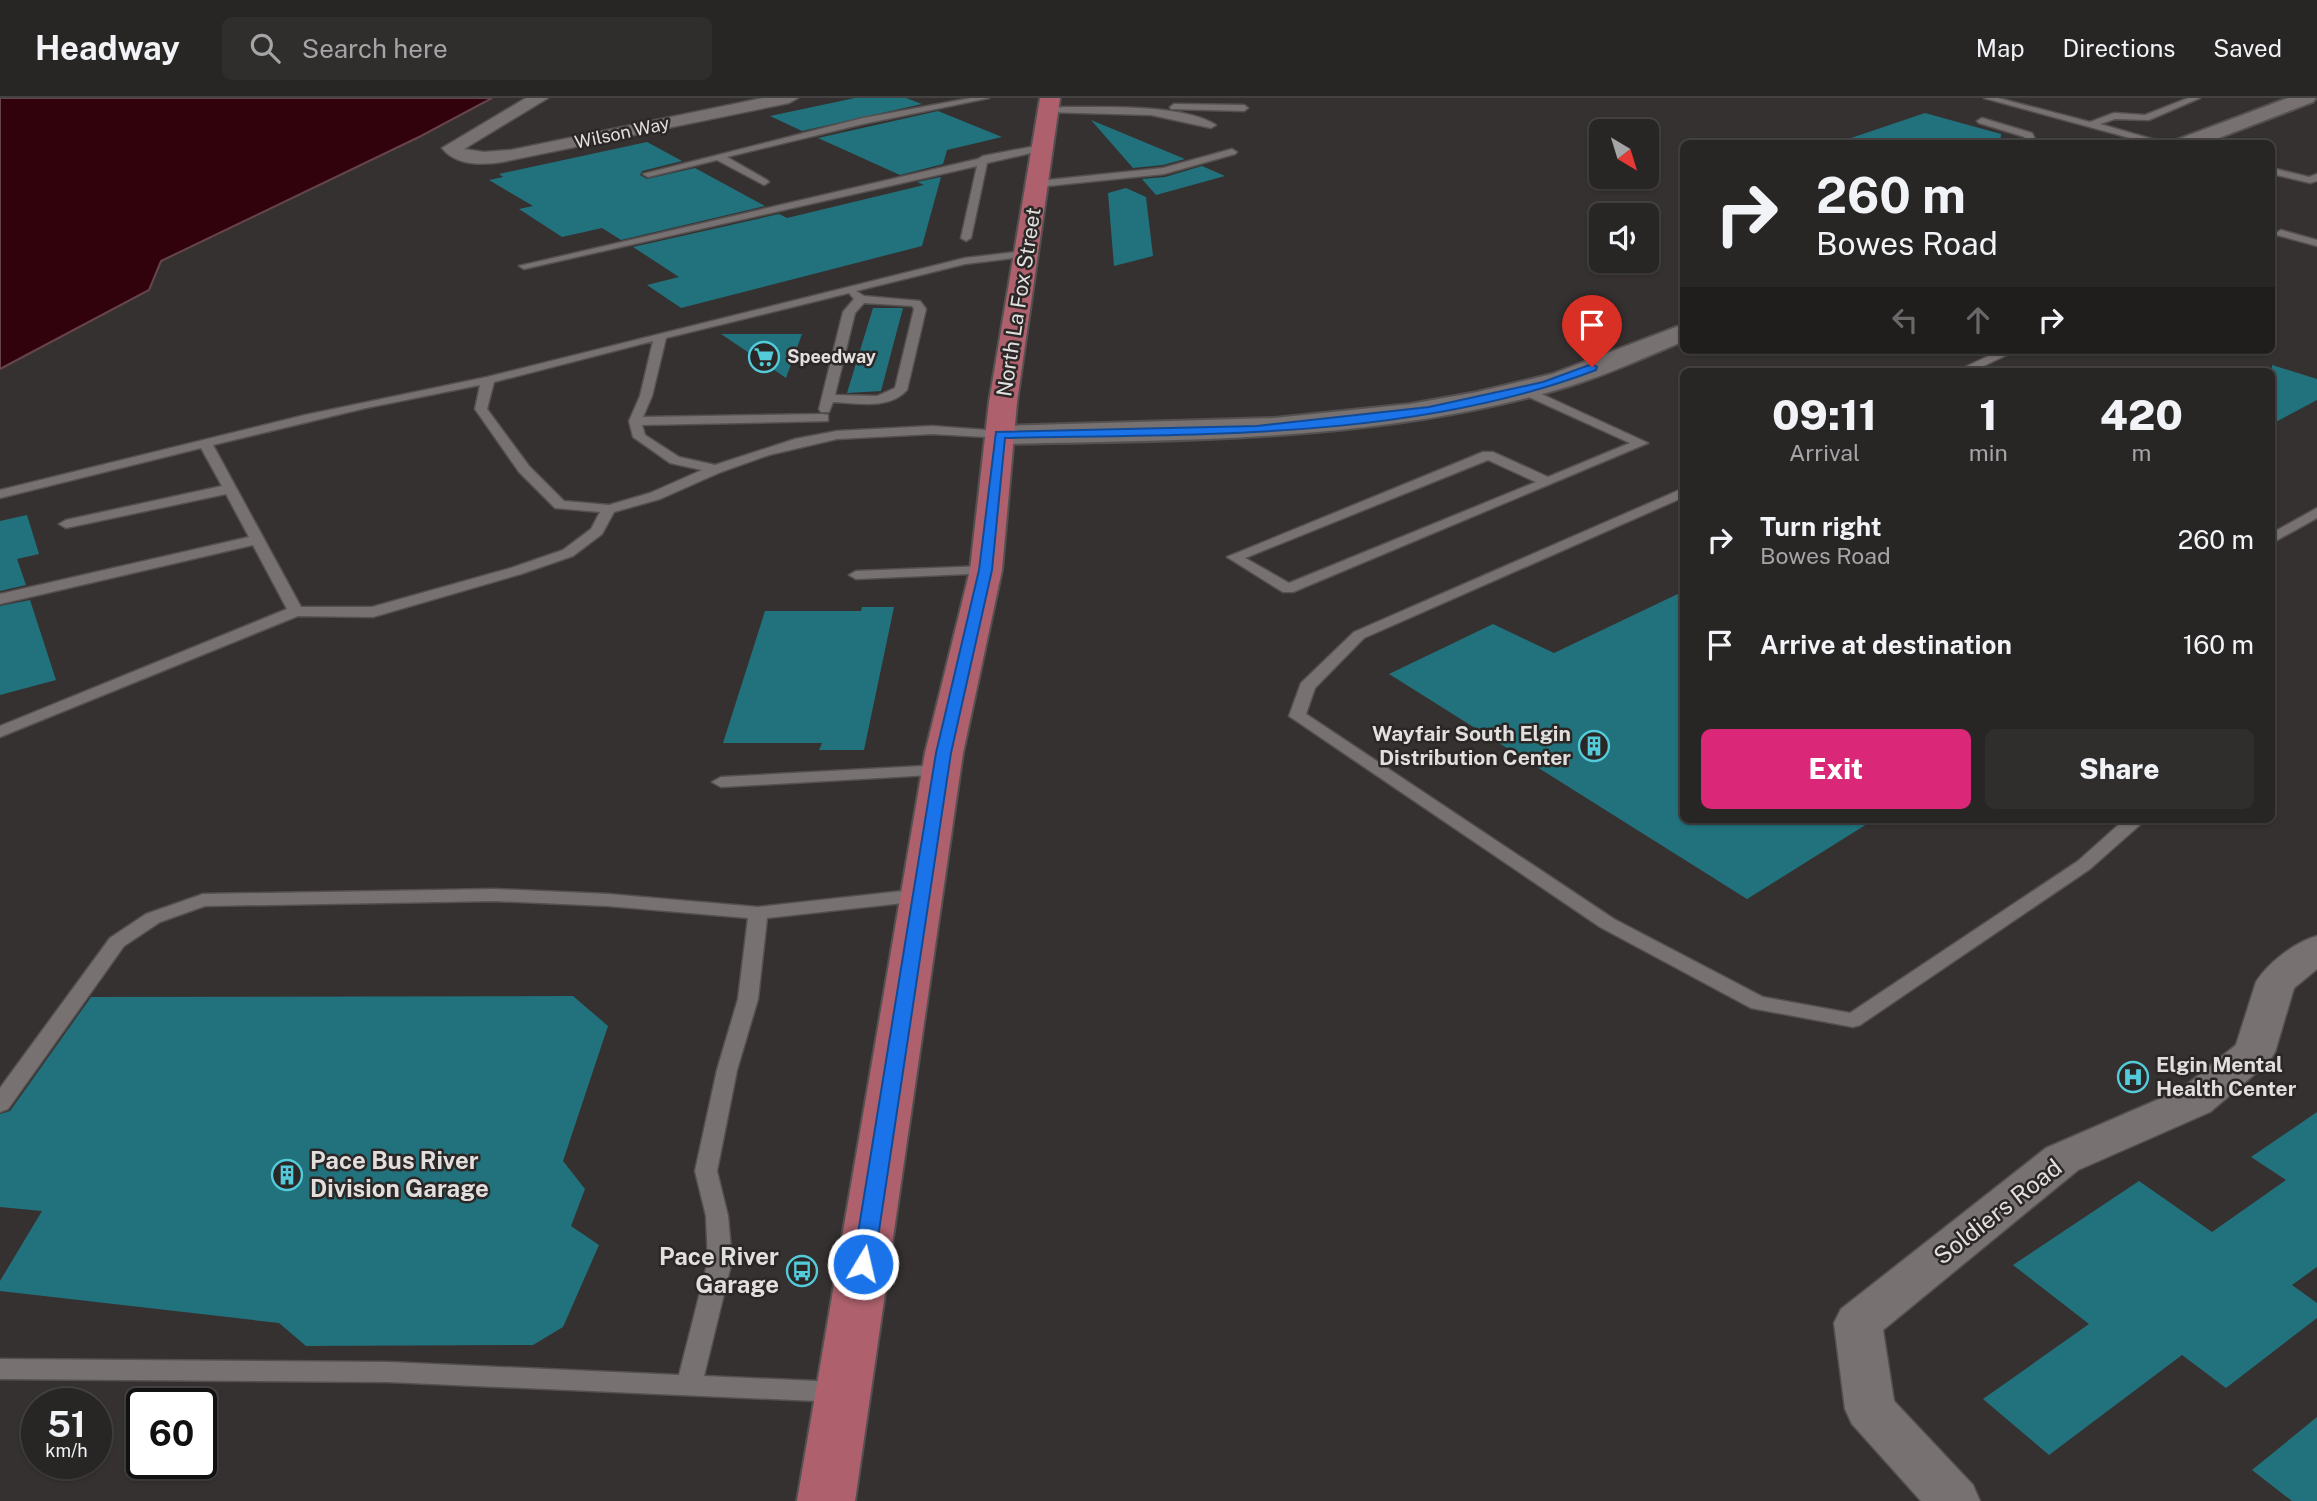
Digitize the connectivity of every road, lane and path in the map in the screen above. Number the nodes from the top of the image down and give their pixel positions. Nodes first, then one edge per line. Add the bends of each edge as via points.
1 (539, 98) edge
2 (789, 98) edge
3 (985, 98) edge
4 (1988, 98) edge
5 (2196, 98) edge
6 (2306, 98) edge
7 (1048, 104) edge
8 (1244, 108) dead end
9 (1115, 111) junction
10 (1982, 121) dead end
11 (2092, 124) junction
12 (1211, 125) dead end
13 (2028, 140) edge
14 (2150, 140) edge
15 (2194, 140) edge
16 (1232, 152) dead end
17 (719, 156) junction
18 (983, 159) junction
19 (1039, 166) junction
20 (2275, 171) edge
21 (648, 174) dead end
22 (2315, 180) edge
23 (764, 183) dead end
24 (2275, 234) edge
25 (966, 238) dead end
26 (2317, 243) edge
27 (1025, 254) junction
28 (524, 266) dead end
29 (847, 289) junction
30 (861, 299) junction
31 (1680, 334) edge
32 (660, 337) junction
33 (2002, 354) edge
34 (1970, 368) edge
35 (489, 380) junction
36 (1524, 390) junction
37 (827, 398) junction
38 (823, 418) junction
39 (635, 421) junction
40 (837, 435) junction
41 (1000, 435) junction
42 (206, 444) junction
43 (716, 469) junction
44 (1548, 482) junction
45 (229, 489) junction
46 (0, 494) edge
47 (1680, 494) edge
48 (608, 509) junction
49 (2317, 512) edge
50 (66, 524) dead end
51 (2275, 537) edge
52 (256, 540) junction
53 (986, 570) junction
54 (856, 575) dead end
55 (0, 599) edge
56 (296, 611) junction
57 (0, 732) edge
58 (941, 770) junction
59 (721, 782) dead end
60 (2132, 823) edge
61 (921, 895) junction
62 (758, 913) junction
63 (2317, 949) edge
64 (0, 1104) edge
65 (0, 1369) edge
66 (689, 1385) junction
67 (843, 1392) junction
68 (826, 1501) edge
69 (1954, 1501) edge

1 - 2 street, Wilson Way via 451,148 477,158 519,154
3 - 17 lane via 863,121
4 - 11 lane
5 - 11 lane via 2146,118 2114,116
6 - 15 street
7 - 9 lane
7 - 19 main road, North La Fox Street
8 - 9 lane via 1135,106
9 - 12 lane via 1167,114
10 - 13 lane via 2029,135
11 - 14 lane
16 - 19 lane via 1164,171
17 - 21 lane
17 - 23 lane
18 - 19 lane
18 - 25 lane
18 - 28 lane
19 - 27 main road, North La Fox Street
20 - 22 lane
24 - 26 lane
27 - 29 lane via 964,261
27 - 41 main road, North La Fox Street
29 - 30 lane
29 - 32 lane
30 - 37 lane via 849,312
30 - 37 lane via 902,300 916,303 920,309 901,390 884,399
31 - 36 street
32 - 35 lane
32 - 39 lane
33 - 34 lane
35 - 42 lane via 279,423
35 - 48 lane via 481,409 524,468 560,505
36 - 41 street via 1429,410 1257,429
36 - 44 lane via 1641,443
37 - 38 lane
38 - 39 lane
38 - 40 lane
39 - 43 lane via 639,437 653,447 675,460
40 - 41 lane via 932,430
40 - 43 lane
41 - 53 main road, North La Fox Street
42 - 45 lane
42 - 46 lane
43 - 48 lane via 655,496
44 - 44 lane via 1288,589 1234,557 1488,455
45 - 50 lane
45 - 52 lane
47 - 60 lane via 1359,635 1307,686 1297,716 1607,923 1758,1003 1853,1020 2084,866
48 - 56 lane via 597,531 568,553 516,571 373,612
49 - 51 lane
52 - 55 lane
52 - 56 lane
53 - 54 lane
53 - 58 main road, North La Fox Street
56 - 57 lane
58 - 59 lane
58 - 61 main road, North La Fox Street
61 - 62 lane
61 - 67 main road, North La Fox Street
62 - 64 lane via 495,895 203,900 153,918 117,942
62 - 66 lane via 748,999 727,1070 706,1171 717,1216 720,1261
63 - 69 street, Soldiers Road via 2276,982 2254,1052 2195,1101 2062,1159 1858,1323 1870,1409
65 - 66 lane via 388,1372
66 - 67 lane
67 - 68 main road, North La Fox Street

